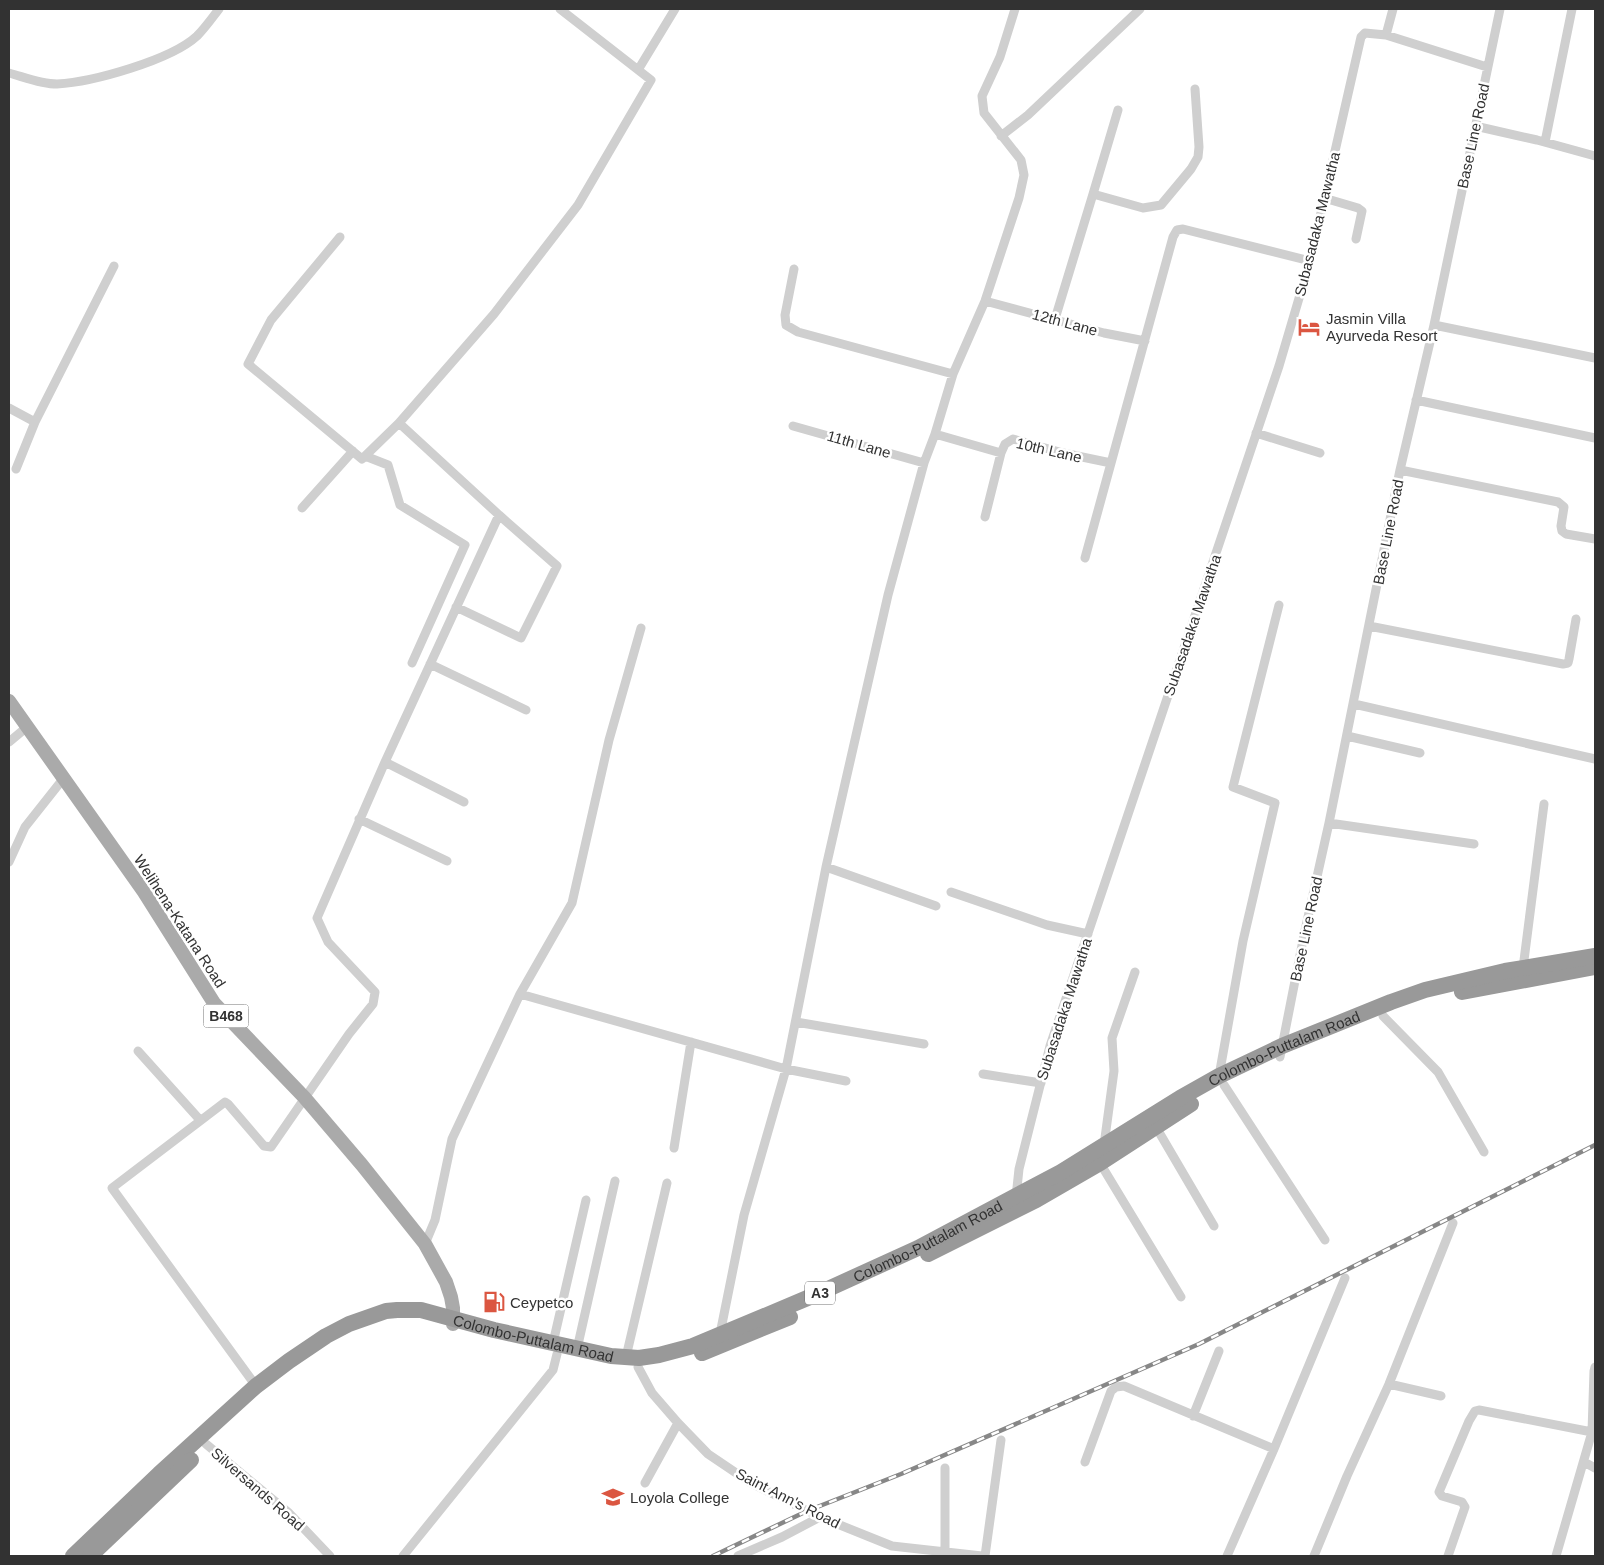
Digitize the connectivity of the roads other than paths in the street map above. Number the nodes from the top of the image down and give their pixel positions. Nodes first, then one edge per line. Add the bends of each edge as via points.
1 (219, 9) edge
2 (560, 9) edge
3 (675, 9) edge
4 (1015, 9) edge
5 (1140, 9) edge
6 (1393, 9) edge
7 (1500, 9) edge
8 (1572, 9) edge
9 (1386, 35) junction
10 (1487, 66) junction
11 (638, 70) junction
12 (9, 73) edge
13 (1194, 89) dead end
14 (1118, 110) dead end
15 (1475, 126) junction
16 (1001, 136) junction
17 (1545, 142) junction
18 (1595, 156) edge
19 (1093, 194) junction
20 (1324, 198) junction
21 (340, 237) dead end
22 (1356, 239) dead end
23 (1310, 261) junction
24 (114, 266) dead end
25 (794, 269) dead end
26 (985, 301) junction
27 (1055, 319) junction
28 (1434, 325) junction
29 (1144, 341) junction
30 (1595, 358) edge
31 (954, 374) junction
32 (1416, 400) junction
33 (9, 408) edge
34 (35, 422) junction
35 (399, 423) junction
36 (793, 426) dead end
37 (1256, 433) junction
38 (935, 434) junction
39 (1595, 438) edge
40 (353, 451) junction
41 (1001, 453) junction
42 (1320, 454) dead end
43 (365, 456) junction
44 (924, 463) junction
45 (1111, 463) junction
46 (16, 469) dead end
47 (1400, 470) junction
48 (302, 508) dead end
49 (499, 515) junction
50 (985, 517) dead end
51 (1595, 539) edge
52 (1085, 558) dead end
53 (1279, 604) dead end
54 (456, 607) junction
55 (1576, 619) dead end
56 (1369, 626) junction
57 (641, 628) dead end
58 (412, 663) dead end
59 (430, 664) junction
60 (9, 701) edge
61 (1354, 704) junction
62 (526, 710) dead end
63 (27, 727) junction
64 (1347, 736) junction
65 (9, 742) edge
66 (1420, 753) dead end
67 (1595, 759) edge
68 (385, 762) junction
69 (63, 779) junction
70 (464, 802) dead end
71 (1544, 804) dead end
72 (360, 819) junction
73 (1329, 823) junction
74 (1474, 844) dead end
75 (447, 860) dead end
76 (9, 862) edge
77 (826, 867) junction
78 (952, 892) dead end
79 (936, 906) dead end
80 (1088, 934) junction
81 (1595, 956) edge
82 (1595, 967) edge
83 (1523, 968) junction
84 (1135, 972) dead end
85 (520, 994) junction
86 (1383, 1016) junction
87 (796, 1022) junction
88 (691, 1042) junction
89 (924, 1044) dead end
90 (138, 1051) dead end
91 (1281, 1052) junction
92 (786, 1069) junction
93 (983, 1074) dead end
94 (1222, 1080) junction
95 (846, 1081) dead end
96 (1041, 1083) junction
97 (304, 1097) junction
98 (200, 1120) junction
99 (1156, 1127) junction
100 (674, 1148) dead end
101 (1484, 1152) dead end
102 (1103, 1156) junction
103 (616, 1181) dead end
104 (668, 1183) dead end
105 (586, 1200) dead end
106 (1017, 1203) junction
107 (1453, 1223) dead end
108 (1214, 1226) dead end
109 (1325, 1240) dead end
110 (425, 1244) junction
111 (1346, 1278) dead end
112 (1182, 1297) dead end
113 (453, 1321) junction
114 (720, 1334) junction
115 (555, 1349) junction
116 (577, 1349) junction
117 (1219, 1350) dead end
118 (633, 1360) junction
119 (1595, 1367) edge
120 (1389, 1384) junction
121 (256, 1386) junction
122 (1441, 1396) dead end
123 (1593, 1409) edge
124 (1193, 1416) junction
125 (678, 1423) junction
126 (1592, 1432) junction
127 (1001, 1440) dead end
128 (206, 1444) junction
129 (1274, 1450) junction
130 (1085, 1462) dead end
131 (1584, 1462) junction
132 (945, 1468) dead end
133 (1595, 1468) edge
134 (645, 1483) dead end
135 (820, 1518) junction
136 (945, 1552) junction
137 (935, 1554) edge
138 (73, 1556) edge
139 (90, 1556) edge
140 (330, 1556) edge
141 (403, 1556) edge
142 (738, 1556) edge
143 (983, 1556) edge
144 (1227, 1556) edge
145 (1314, 1556) edge
146 (1448, 1556) edge
147 (1556, 1556) edge

1 - 12 street via 198,35 150,62 104,76 57,84
2 - 11 street
3 - 11 street
4 - 16 street via 1000,57 982,96 984,113
5 - 16 street via 1028,115
6 - 9 street
7 - 10 street, Base Line Road
8 - 17 street
9 - 10 street
9 - 20 street, Subasadaka Mawatha via 1366,33 1361,36
10 - 15 street, Base Line Road
11 - 35 street via 651,80 578,205 494,314
13 - 19 street via 1198,158 1161,205 1143,208
14 - 19 street
15 - 17 street
15 - 28 street, Base Line Road
16 - 26 street via 1021,160 1024,175
17 - 18 street
19 - 27 street
20 - 22 street via 1362,211
20 - 23 street, Subasadaka Mawatha
21 - 40 street via 271,320 248,364
23 - 29 street via 1177,230 1172,237
23 - 37 street, Subasadaka Mawatha
24 - 34 street
25 - 31 street via 786,325 798,332
26 - 27 street, 12th Lane
26 - 31 street
27 - 29 street, 12th Lane
28 - 30 street
28 - 32 street, Base Line Road
29 - 45 street
31 - 38 street
32 - 39 street
32 - 47 street, Base Line Road
33 - 34 street
34 - 46 street
35 - 43 street
35 - 49 street
36 - 44 street, 11th Lane
37 - 42 street
37 - 80 street, Subasadaka Mawatha
38 - 41 street, 10th Lane
38 - 44 street
40 - 43 street via 362,459
40 - 48 street
41 - 45 street, 10th Lane via 1005,444 1013,439
41 - 50 street
43 - 58 street via 388,464 400,506 465,545
44 - 77 street via 888,594
45 - 52 street
47 - 51 street via 1562,504 1562,532
47 - 56 street, Base Line Road
49 - 54 street
49 - 54 street via 557,566 521,638
53 - 94 street via 1233,788 1275,803 1243,941
54 - 59 street
55 - 56 street via 1568,663 1564,664
56 - 61 street, Base Line Road
57 - 85 street via 608,740 572,903
59 - 62 street
59 - 68 street
60 - 63 main road, Welihena-Katana Road / B468
61 - 64 street, Base Line Road
61 - 67 street
63 - 65 street
63 - 69 main road, Welihena-Katana Road / B468
64 - 66 street
64 - 73 street, Base Line Road
68 - 70 street
68 - 72 street
69 - 76 street via 26,827
69 - 97 main road, Welihena-Katana Road / B468 via 144,892 214,1003
71 - 83 street
72 - 75 street
72 - 97 street via 317,918 328,942 375,992 373,1004
73 - 74 street
73 - 91 street, Base Line Road
77 - 79 street
77 - 87 street
78 - 80 street via 1047,925
80 - 96 street, Subasadaka Mawatha via 1050,1046
81 - 83 highway, Colombo-Puttalam Road / A3
82 - 86 highway, Colombo-Puttalam Road / A3 via 1466,991
83 - 91 highway, Colombo-Puttalam Road / A3 via 1425,990
84 - 102 street via 1112,1038 1114,1071
85 - 88 street
85 - 110 street via 452,1139 435,1220
86 - 91 highway, Colombo-Puttalam Road / A3
86 - 101 street via 1438,1072
87 - 89 street
87 - 92 street
88 - 92 street
88 - 100 street
90 - 98 street
91 - 94 highway, Colombo-Puttalam Road / A3
92 - 95 street
92 - 114 street via 744,1215
93 - 96 street
94 - 99 highway, Colombo-Puttalam Road / A3
94 - 102 highway, Colombo-Puttalam Road / A3 via 1180,1098
94 - 109 street
96 - 106 street, Subasadaka Mawatha via 1018,1169
97 - 98 street via 270,1147 264,1146 224,1102
97 - 110 main road, Welihena-Katana Road / B468
98 - 121 street via 112,1188
99 - 102 highway, Colombo-Puttalam Road / A3
99 - 108 street
102 - 106 highway, Colombo-Puttalam Road / A3
102 - 112 street
103 - 116 street
104 - 118 street
105 - 115 street
106 - 114 highway, Colombo-Puttalam Road / A3 via 860,1275
106 - 118 highway, Colombo-Puttalam Road / A3 via 874,1281 727,1344 659,1365
107 - 120 street
110 - 113 main road, Welihena-Katana Road / B468 via 446,1282
111 - 129 street
113 - 115 highway, Colombo-Puttalam Road / A3
113 - 121 highway, Colombo-Puttalam Road / A3 via 421,1310 397,1310 371,1316 326,1336
113 - 128 highway, Colombo-Puttalam Road / A3 via 394,1317 345,1337 321,1349 256,1398
114 - 118 highway, Colombo-Puttalam Road / A3 via 684,1348
115 - 116 highway, Colombo-Puttalam Road / A3
115 - 118 highway, Colombo-Puttalam Road / A3 via 622,1367
115 - 141 street via 553,1370
116 - 118 highway, Colombo-Puttalam Road / A3
117 - 124 street
118 - 125 street, Saint Ann's Road via 652,1393
119 - 123 street
120 - 122 street
120 - 145 street via 1346,1476
121 - 138 highway, Colombo-Puttalam Road / A3
123 - 126 street
124 - 129 street
124 - 130 street via 1128,1386 1116,1388 1111,1391
125 - 134 street
125 - 135 street, Saint Ann's Road via 708,1454 751,1482
126 - 131 street
126 - 146 street via 1475,1410 1439,1492 1462,1502 1464,1507
127 - 143 street
128 - 139 highway, Colombo-Puttalam Road / A3
128 - 140 street, Silversands Road via 289,1513
129 - 144 street
131 - 133 street
131 - 147 street
132 - 136 street
135 - 137 street, Saint Ann's Road via 892,1546
135 - 142 street
136 - 137 street, Saint Ann's Road
136 - 143 street, Saint Ann's Road

